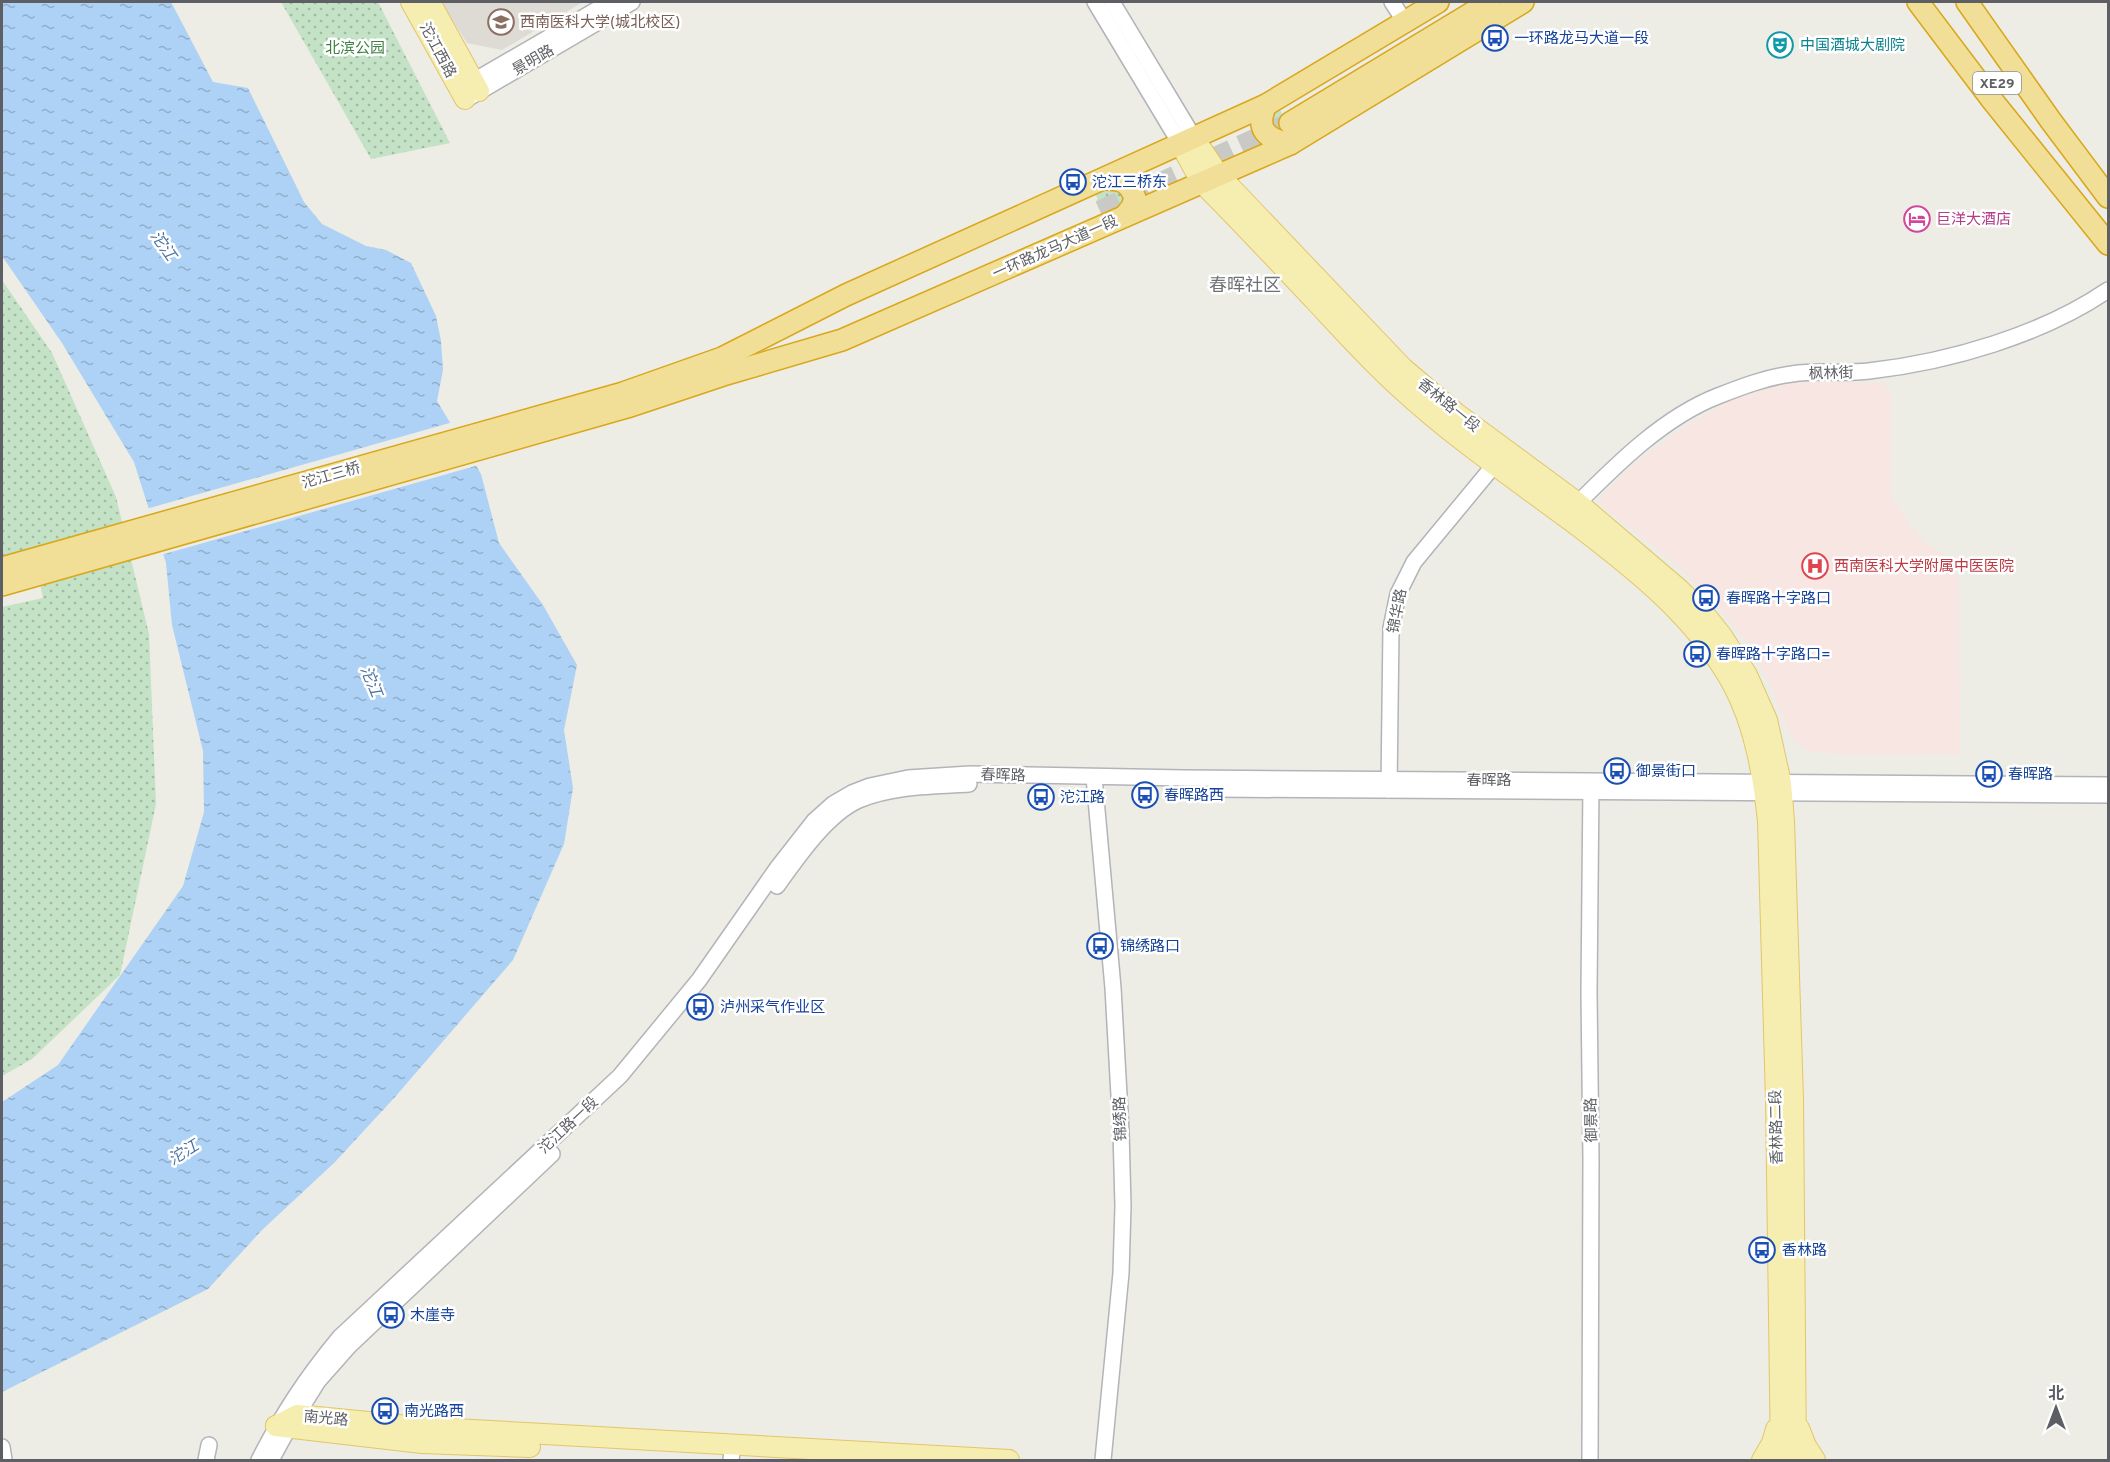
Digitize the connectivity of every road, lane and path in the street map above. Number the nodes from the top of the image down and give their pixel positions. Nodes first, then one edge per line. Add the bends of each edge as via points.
1 (411, 2) edge
2 (430, 2) edge
3 (610, 2) edge
4 (632, 2) edge
5 (1095, 2) edge
6 (1112, 2) edge
7 (1392, 2) edge
8 (1438, 2) edge
9 (1470, 2) edge
10 (1490, 2) edge
11 (1523, 2) edge
12 (1918, 2) edge
13 (1936, 2) edge
14 (1952, 2) edge
15 (1967, 2) edge
16 (1407, 14) edge
17 (469, 90) junction
18 (1280, 114) junction
19 (2051, 121) junction
20 (1187, 141) junction
21 (1290, 144) junction
22 (2050, 171) junction
23 (1210, 178) junction
24 (1105, 179) junction
25 (2109, 198) edge
26 (1098, 205) tunnel mouth
27 (1125, 216) junction
28 (2109, 244) edge
29 (2109, 290) edge
30 (723, 366) junction
31 (625, 400) joint
32 (1497, 466) junction
33 (1578, 503) junction
34 (42, 565) junction
35 (2, 567) edge
36 (2, 586) edge
37 (1094, 782) junction
38 (1392, 785) junction
39 (1591, 785) junction
40 (2109, 785) edge
41 (1773, 789) junction
42 (872, 790) junction
43 (2109, 795) edge
44 (1788, 1415) junction
45 (287, 1423) junction
46 (2, 1447) edge
47 (732, 1454) edge
48 (4, 1461) edge
49 (259, 1461) edge
50 (271, 1461) edge
51 (800, 1461) edge
52 (1009, 1461) edge
53 (1102, 1461) edge
54 (1590, 1461) edge
55 (1762, 1461) edge
56 (1781, 1461) edge
57 (1796, 1461) edge
58 (1815, 1461) edge

1 - 17 main road, 沱江西路
2 - 17 main road, 沱江西路
3 - 17 street, 景明路
4 - 17 street, 景明路
5 - 20 street, 香林路一段
6 - 20 street, 香林路一段
7 - 16 street
8 - 16 highway, 一环路龙马大道一段
9 - 18 highway
10 - 18 highway
11 - 21 highway, 一环路龙马大道一段
12 - 22 highway
13 - 22 highway, XE29 via 2004,93
14 - 19 highway, XE29 via 2008,78
15 - 19 highway
16 - 18 highway, 一环路龙马大道一段
18 - 20 highway, 一环路龙马大道一段
18 - 21 highway via 1261,116 1261,126 1277,141
19 - 25 highway, XE29
20 - 23 main road, 香林路一段
20 - 24 highway, 一环路龙马大道一段
21 - 23 highway, 一环路龙马大道一段
22 - 28 highway, XE29
23 - 27 highway, 一环路龙马大道一段
23 - 32 main road, 香林路一段 via 1399,388
23 - 33 main road, 香林路一段 via 1403,368 1456,413
24 - 27 highway via 1126,182 1131,189 1135,198
24 - 30 highway, 一环路龙马大道一段 via 846,295
26 - 30 highway via 812,338
27 - 30 highway, 一环路龙马大道一段 via 842,340
29 - 33 street, 枫林街 via 2081,308 2020,334 1947,358 1905,367 1792,374 1715,397 1629,453
30 - 31 highway, 一环路龙马大道一段
31 - 34 highway, 沱江三桥
32 - 38 street, 锦华路 via 1414,562 1398,594 1391,627
32 - 41 main road, 香林路一段 via 1617,556 1685,618 1734,686
33 - 41 main road, 香林路一段 via 1679,589 1722,636 1747,675 1767,720
34 - 35 highway
34 - 36 highway
37 - 38 street, 春晖路
37 - 42 street, 春晖路 via 938,775 890,780
37 - 53 street, 锦绣路 via 1113,988 1123,1206 1121,1273
38 - 39 street, 春晖路
39 - 41 street, 春晖路
39 - 54 street, 御景路
40 - 41 street, 春晖路
41 - 43 street, 春晖路
41 - 44 main road, 香林路二段 via 1768,833
42 - 45 street, 沱江路一段 via 840,812 786,873 707,987 628,1082 349,1346
42 - 45 street, 沱江路一段 via 852,792 814,821 699,980 620,1076 340,1337 308,1375
44 - 55 main road
44 - 56 main road, 香林路二段
44 - 57 main road, 香林路二段
44 - 58 main road
45 - 47 main road, 南光路 via 419,1427
45 - 49 street, 沱江路一段
45 - 50 street, 沱江路一段
46 - 48 street
47 - 51 main road, 南光路
47 - 52 main road, 南光路

